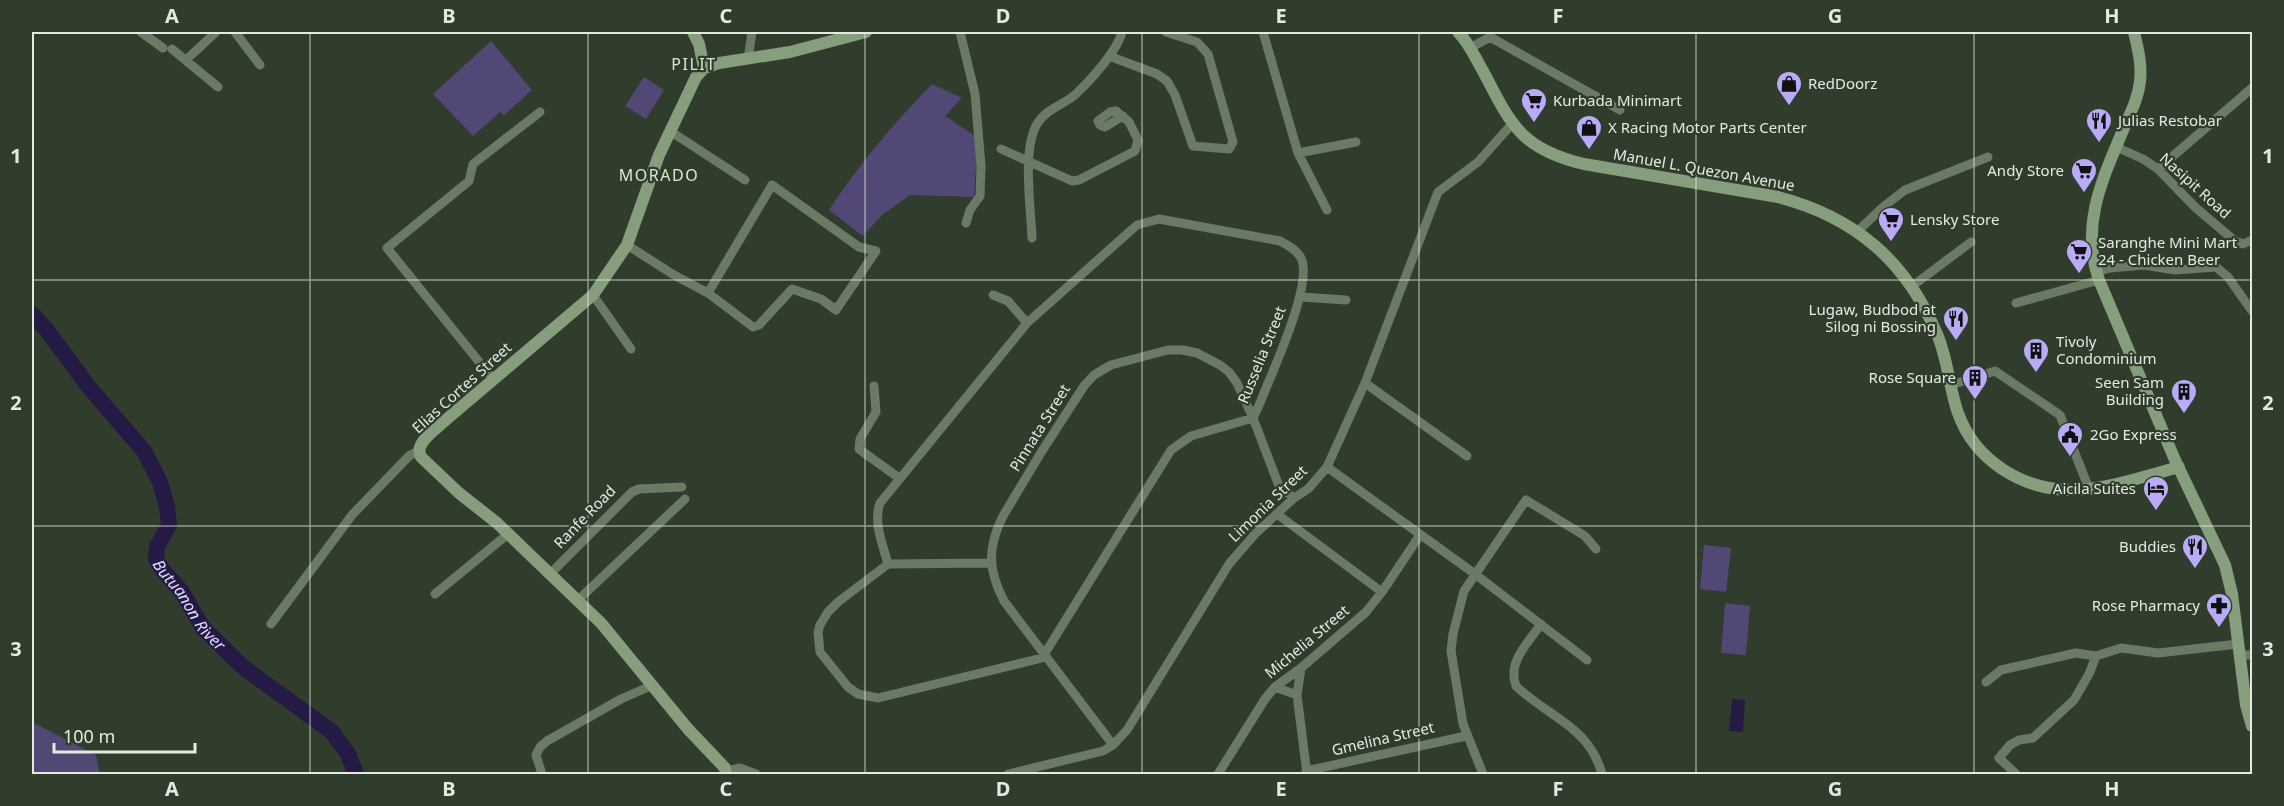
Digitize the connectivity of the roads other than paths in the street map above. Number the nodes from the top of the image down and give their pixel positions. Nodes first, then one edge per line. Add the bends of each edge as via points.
1 (141, 32) edge
2 (216, 32) edge
3 (235, 32) edge
4 (693, 32) edge
5 (752, 32) edge
6 (866, 32) edge
7 (960, 32) edge
8 (1122, 32) edge
9 (1166, 32) edge
10 (1263, 32) edge
11 (1458, 32) edge
12 (2134, 32) edge
13 (1470, 48) junction
14 (1109, 56) junction
15 (748, 59) junction
16 (186, 60) junction
17 (260, 65) dead end
18 (704, 68) junction
19 (218, 87) dead end
20 (2253, 88) edge
21 (1620, 110) dead end
22 (540, 112) dead end
23 (1124, 116) dead end
24 (1512, 124) junction
25 (670, 131) junction
26 (1356, 142) dead end
27 (2116, 147) junction
28 (1001, 149) dead end
29 (1298, 153) junction
30 (1988, 157) dead end
31 (1028, 160) junction
32 (2158, 169) junction
33 (745, 180) dead end
34 (1327, 210) dead end
35 (966, 223) dead end
36 (1858, 231) junction
37 (1032, 238) dead end
38 (2253, 240) edge
39 (1971, 242) dead end
40 (627, 245) junction
41 (2097, 276) junction
42 (1911, 287) junction
43 (708, 293) junction
44 (593, 295) junction
45 (993, 295) dead end
46 (1301, 297) junction
47 (1347, 300) dead end
48 (2016, 303) dead end
49 (2253, 311) edge
50 (1027, 323) junction
51 (631, 349) dead end
52 (493, 379) junction
53 (1365, 382) junction
54 (1951, 385) junction
55 (874, 386) dead end
56 (1253, 418) junction
57 (418, 451) junction
58 (1467, 456) dead end
59 (1327, 467) junction
60 (2179, 467) junction
61 (899, 478) junction
62 (682, 487) dead end
63 (2089, 489) junction
64 (1294, 498) junction
65 (685, 499) dead end
66 (1277, 514) junction
67 (508, 534) junction
68 (1420, 535) junction
69 (1596, 549) dead end
70 (990, 563) junction
71 (888, 564) junction
72 (1475, 574) junction
73 (549, 575) junction
74 (1382, 592) junction
75 (435, 594) dead end
76 (577, 601) junction
77 (271, 624) dead end
78 (1541, 624) junction
79 (1045, 654) junction
80 (2096, 656) junction
81 (2245, 657) edge
82 (1587, 660) dead end
83 (1301, 668) junction
84 (1986, 682) dead end
85 (653, 685) junction
86 (1275, 687) junction
87 (1297, 695) junction
88 (2253, 726) edge
89 (1466, 736) junction
90 (1113, 745) junction
91 (726, 773) edge
92 (1306, 773) edge
93 (542, 774) edge
94 (756, 774) edge
95 (1014, 774) edge
96 (1218, 774) edge
97 (1483, 774) edge
98 (1602, 774) edge
99 (2016, 774) edge

1 - 16 street
2 - 16 street
3 - 17 street
4 - 18 main road
5 - 15 street
6 - 15 main road
7 - 35 street via 975,94 981,166 980,196
8 - 14 street
9 - 14 street via 1197,42 1208,54 1233,142 1230,149 1192,144 1167,81
10 - 29 street
11 - 13 main road, Manuel L. Quezon Avenue
12 - 27 main road via 2141,63 2140,84
13 - 21 street via 1490,37
13 - 24 main road, Manuel L. Quezon Avenue
14 - 31 street via 1076,94 1038,121
15 - 18 main road
16 - 19 street
18 - 25 main road, Elias Cortes Street
20 - 32 street
22 - 52 street via 473,164 469,181 387,248
23 - 31 street via 1138,140 1135,151 1079,180 1072,181
24 - 36 main road, Manuel L. Quezon Avenue via 1539,148 1565,160 1778,197 1806,204
24 - 53 street, Limonia Street via 1478,162 1438,192
25 - 33 street
25 - 40 main road, Elias Cortes Street
26 - 29 street
27 - 32 street, Nasipit Road
27 - 41 main road via 2093,211 2090,240
28 - 31 street
29 - 34 street
30 - 36 street via 1905,190
31 - 37 street
32 - 38 street, Nasipit Road via 2235,241 2243,244
36 - 42 main road, Manuel L. Quezon Avenue via 1892,261
39 - 42 street
40 - 43 street
40 - 44 main road, Elias Cortes Street
41 - 48 street
41 - 49 street via 2110,268 2144,265 2175,270 2216,267
41 - 60 main road
42 - 54 main road, Manuel L. Quezon Avenue via 1938,336
43 - 43 street via 753,327 792,288 836,310 876,251 859,247 772,185
44 - 51 street
44 - 52 main road, Elias Cortes Street
45 - 50 street via 1008,301
46 - 47 street
46 - 50 street, Russelia Street via 1301,257 1285,244 1159,219 1137,225
46 - 56 street, Russelia Street
50 - 61 street, Russelia Street
52 - 57 main road, Elias Cortes Street via 441,424
53 - 58 street
53 - 59 street, Limonia Street
54 - 63 main road, Manuel L. Quezon Avenue via 1969,436 2000,468 2033,486
54 - 63 street via 1995,371 2060,415
55 - 61 street via 876,412 859,449
56 - 64 street, Pinnata Street via 1278,486
56 - 70 street, Pinnata Street via 1229,372 1197,352 1168,350 1102,369 1084,386 1003,516 995,532
56 - 79 street, Russelia Street via 1191,436 1172,450
57 - 67 main road, Elias Cortes Street via 459,493
57 - 77 street via 357,509
59 - 64 street, Limonia Street via 1308,489
59 - 68 street
60 - 63 main road, Manuel L. Quezon Avenue
60 - 81 main road via 2225,565
61 - 71 street, Russelia Street via 877,513
62 - 73 street, Ranfe Road via 632,492
64 - 66 street, Limonia Street
65 - 76 street
66 - 74 street
66 - 90 street, Limonia Street via 1229,564 1127,730
67 - 73 main road, Elias Cortes Street
67 - 75 street
68 - 72 street
68 - 74 street, Michelia Street
69 - 72 street via 1585,536 1526,500
70 - 71 street
70 - 79 street, Pinnata Street via 1004,602
71 - 79 street via 838,602 820,625 820,652 858,694 878,698 1039,660
72 - 78 street
72 - 89 street via 1457,612 1451,651
73 - 76 main road, Elias Cortes Street
74 - 83 street, Michelia Street via 1360,618
76 - 85 main road, Elias Cortes Street via 601,623
78 - 82 street
78 - 98 street via 1514,664 1513,679 1516,686 1583,738
79 - 90 street, Pinnata Street
80 - 81 street via 2121,648 2158,654 2186,648
80 - 84 street via 2076,653 2022,664 2001,670
80 - 99 street via 2074,700 2033,738 2010,745 1999,758
81 - 88 main road via 2246,705
83 - 86 street, Michelia Street
83 - 87 street
85 - 91 main road, Elias Cortes Street
85 - 93 street via 547,741 536,755
86 - 87 street
86 - 96 street, Michelia Street
87 - 92 street
89 - 92 street, Gmelina Street
89 - 97 street
90 - 95 street, Limonia Street via 1091,755
91 - 94 street via 740,768

